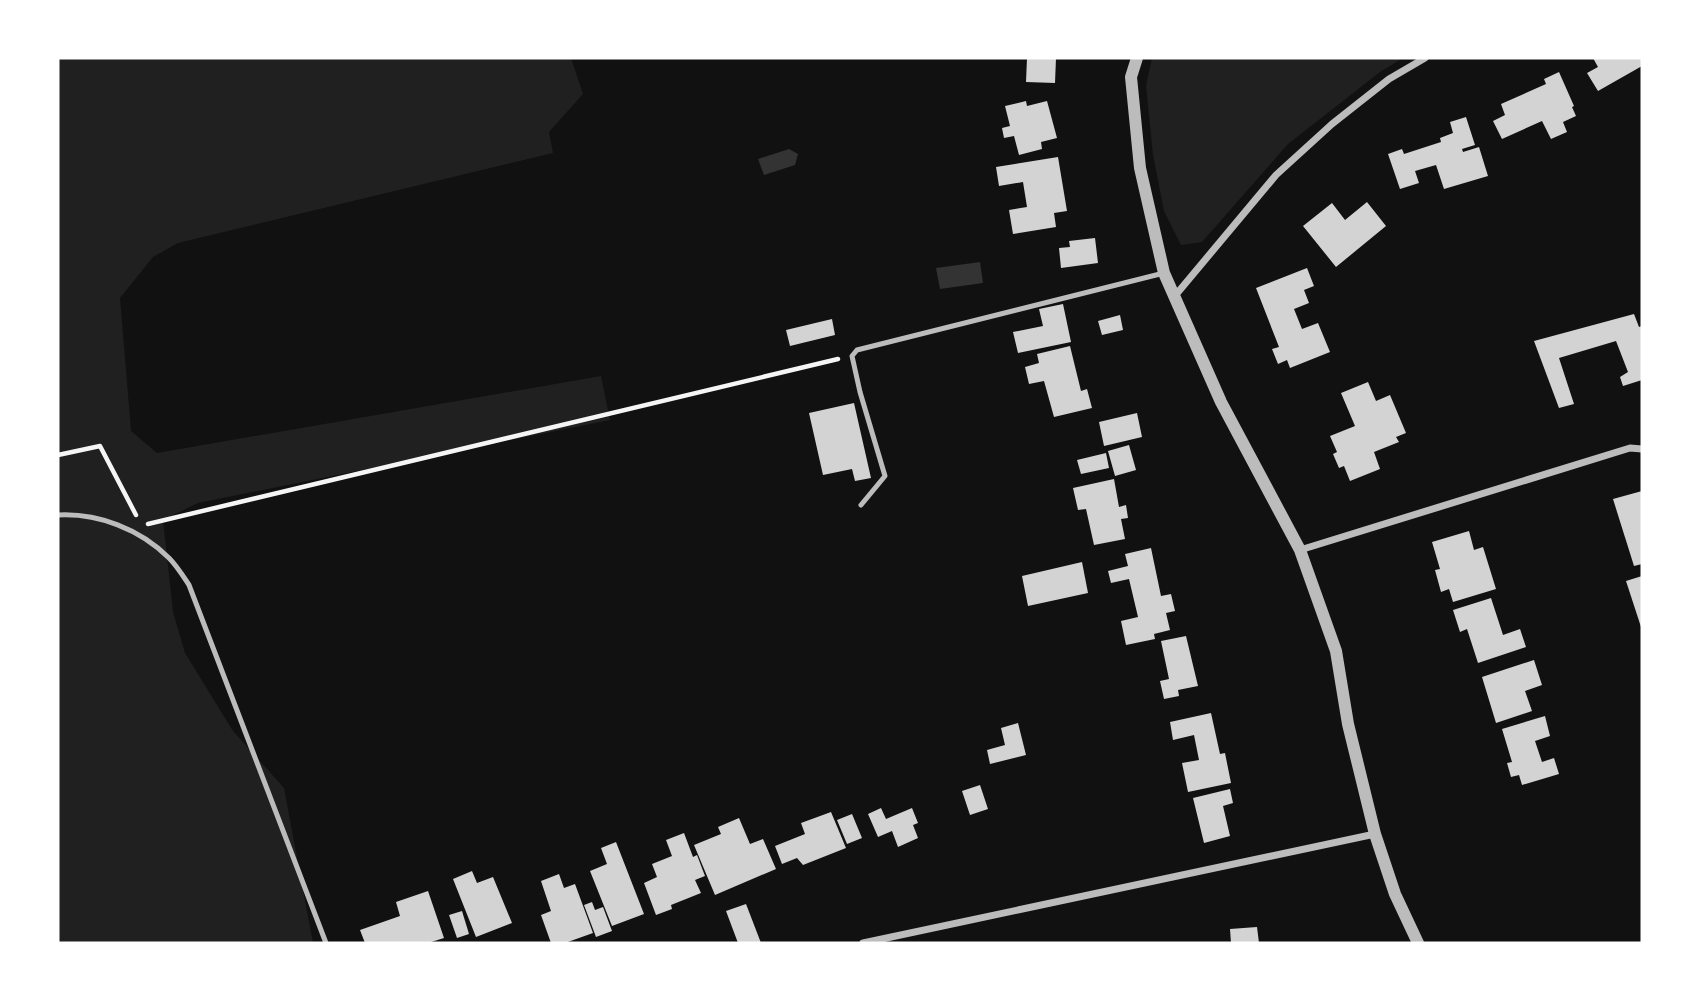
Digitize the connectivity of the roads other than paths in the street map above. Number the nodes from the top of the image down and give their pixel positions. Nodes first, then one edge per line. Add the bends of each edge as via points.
1 (1137, 58) edge
2 (1425, 58) edge
3 (1164, 273) junction
4 (1173, 298) junction
5 (1642, 449) edge
6 (861, 505) dead end
7 (58, 514) edge
8 (1300, 550) junction
9 (1375, 834) junction
10 (326, 943) edge
11 (863, 943) edge
12 (1418, 943) edge

1 - 3 street via 1131,77 1140,168
2 - 4 street via 1389,79 1276,175
3 - 4 street
3 - 6 lane via 857,349 852,356 885,476
4 - 8 street via 1221,402
5 - 8 street via 1630,448
7 - 10 lane via 114,522 169,558 189,585
8 - 9 street via 1336,651
9 - 11 street
9 - 12 street

